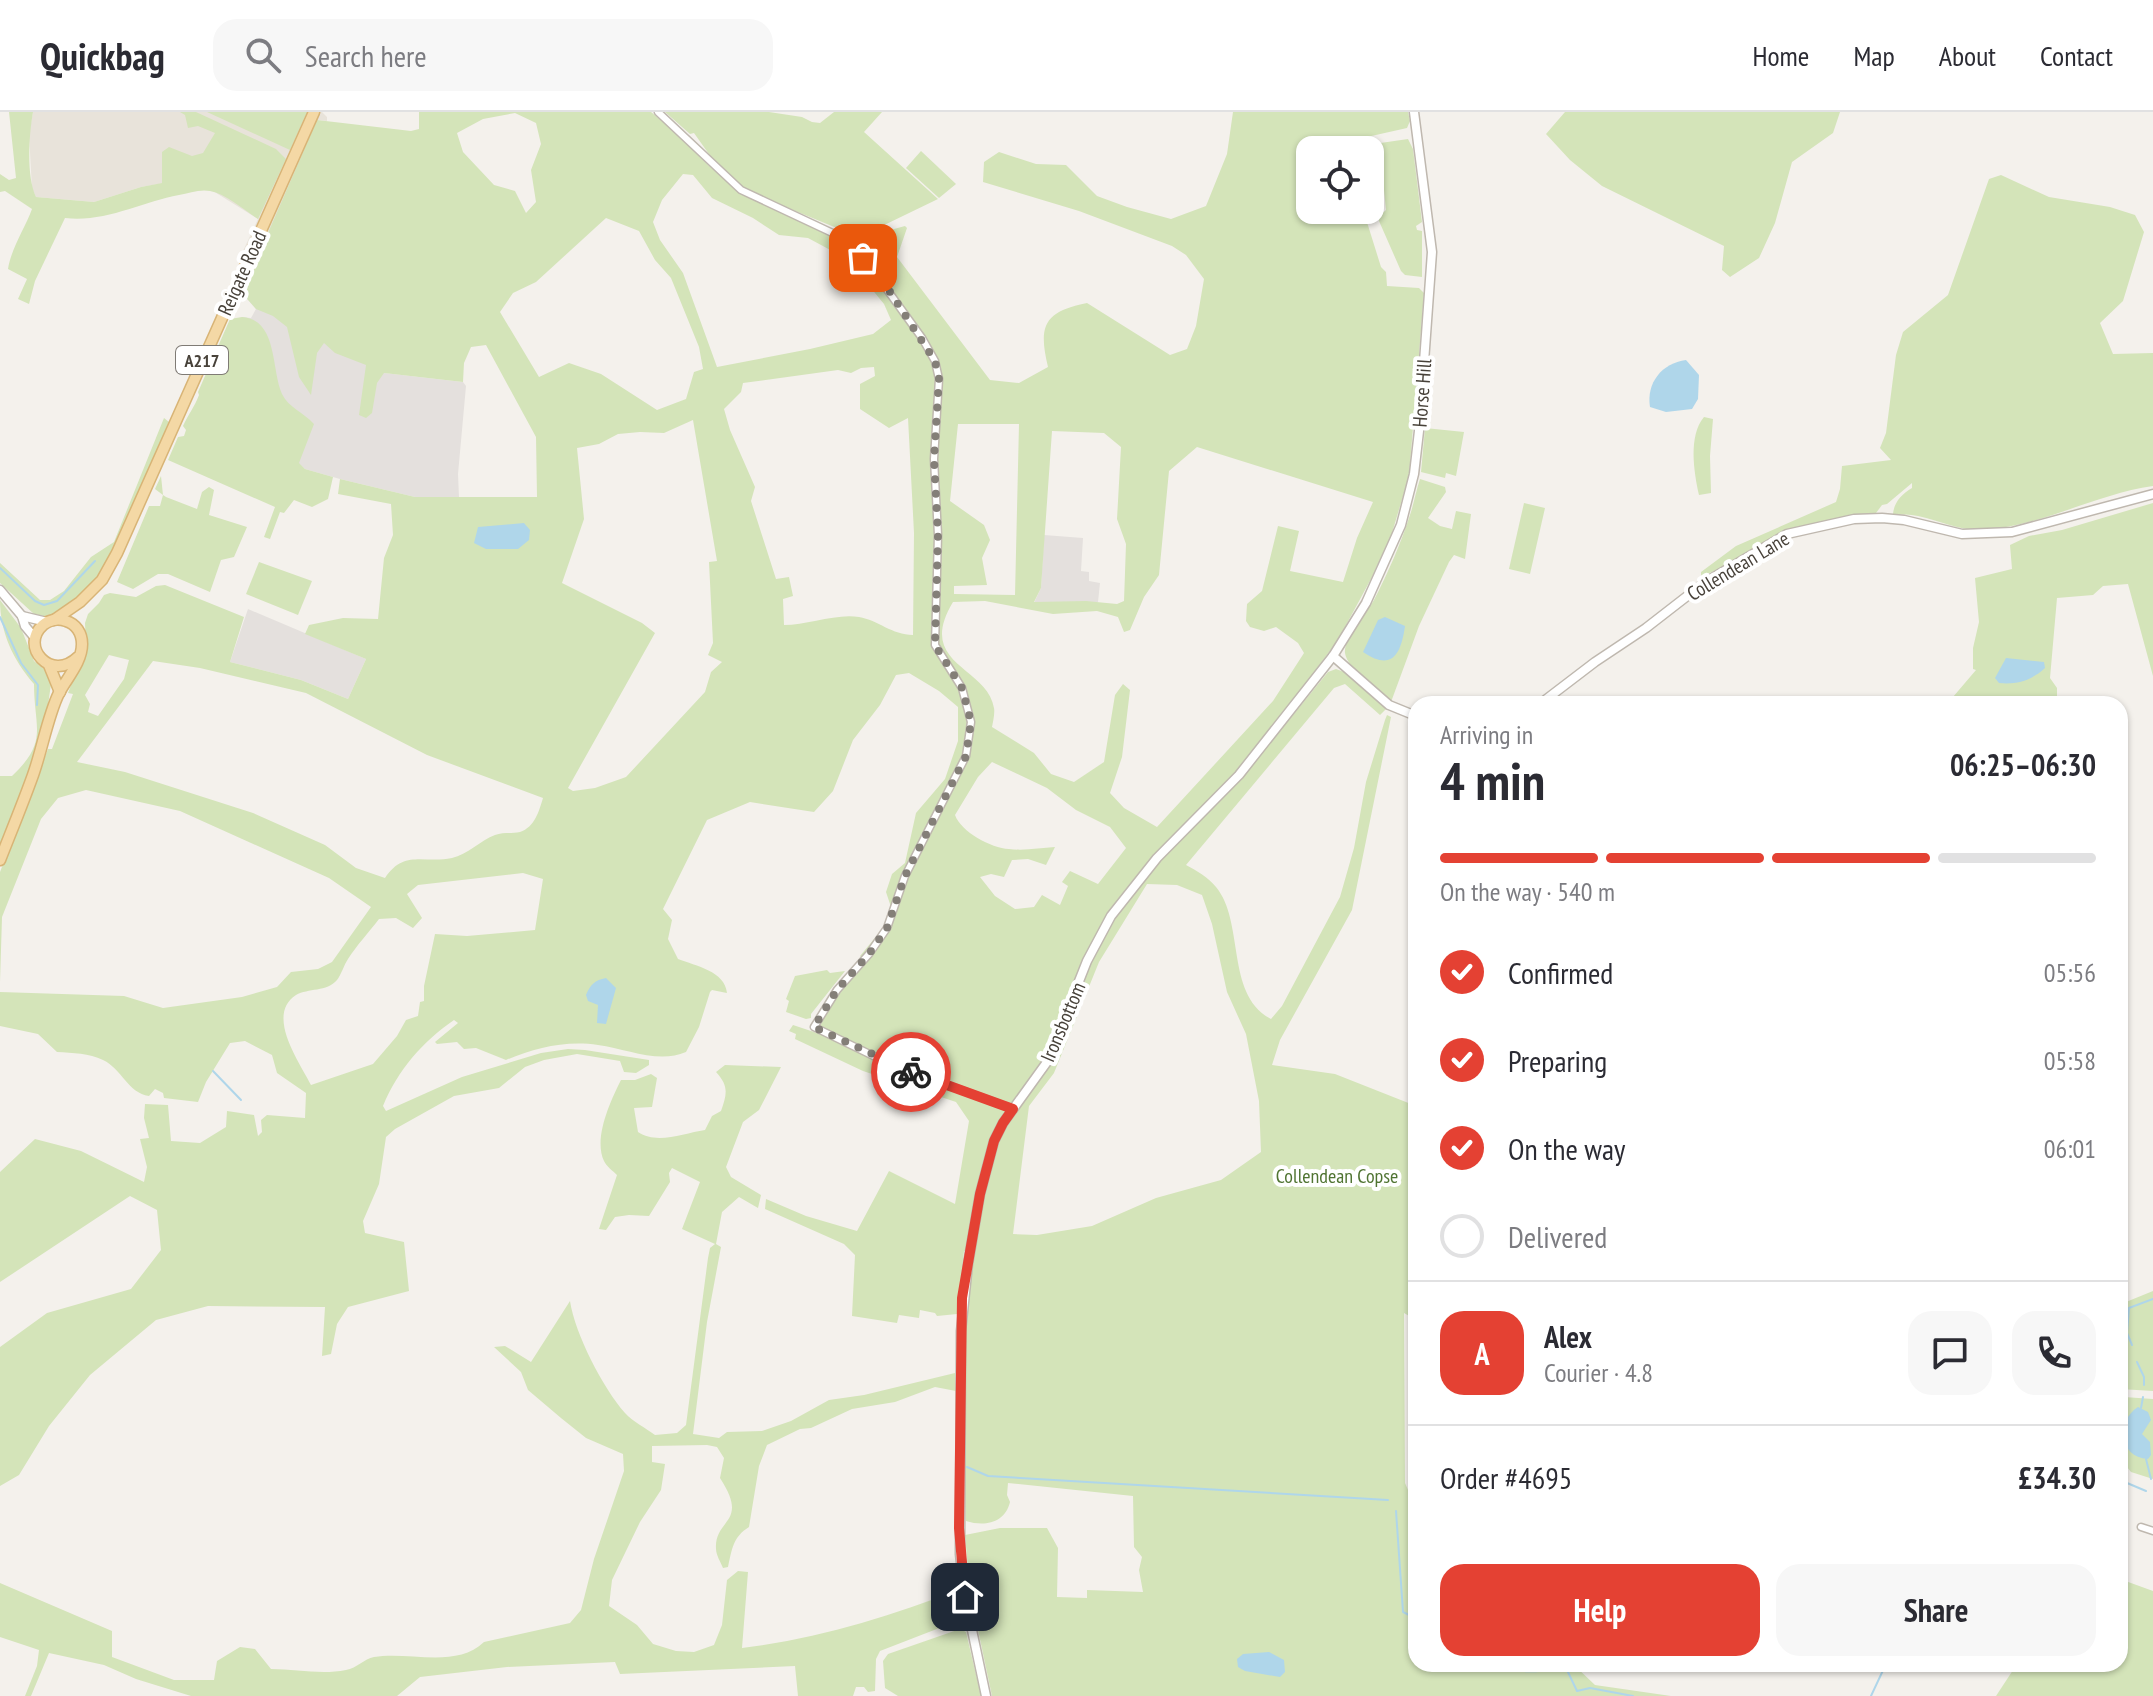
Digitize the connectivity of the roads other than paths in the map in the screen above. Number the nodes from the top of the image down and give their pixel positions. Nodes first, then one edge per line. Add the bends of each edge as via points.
1 (314, 112) edge
2 (658, 112) edge
3 (1414, 112) edge
4 (2153, 494) edge
5 (0, 590) edge
6 (80, 602) junction
7 (22, 616) junction
8 (51, 621) junction
9 (76, 627) junction
10 (35, 638) junction
11 (1333, 656) junction
12 (78, 657) junction
13 (49, 665) junction
14 (60, 692) junction
15 (1550, 696) edge
16 (1408, 713) edge
17 (0, 860) edge
18 (1013, 1109) junction
19 (2141, 1527) dead end
20 (2153, 1531) edge
21 (986, 1696) edge

1 - 6 main road, Reigate Road / A217 via 127,535 102,580
2 - 18 street via 741,190 857,248 935,361 935,645 962,688 971,722 966,756 905,876 887,928 814,1027 890,1064
3 - 11 street, Horse Hill via 1432,252 1416,460 1407,506 1385,564
4 - 15 street, Collendean Lane via 2012,532 1962,534 1882,518 1787,534 1704,583
5 - 7 street
6 - 8 main road, Reigate Road / A217
6 - 9 main road
7 - 8 street
7 - 10 street
8 - 9 main road
8 - 10 main road
9 - 12 main road via 82,642
10 - 13 main road via 37,654
11 - 16 street via 1389,705
11 - 18 street, Ironsbottom via 1239,775 1118,906 1087,961 1047,1062
12 - 13 main road via 64,666
12 - 14 main road
13 - 14 main road
14 - 17 main road
18 - 21 street, Ironsbottom via 994,1141 962,1298 960,1554
19 - 20 street

